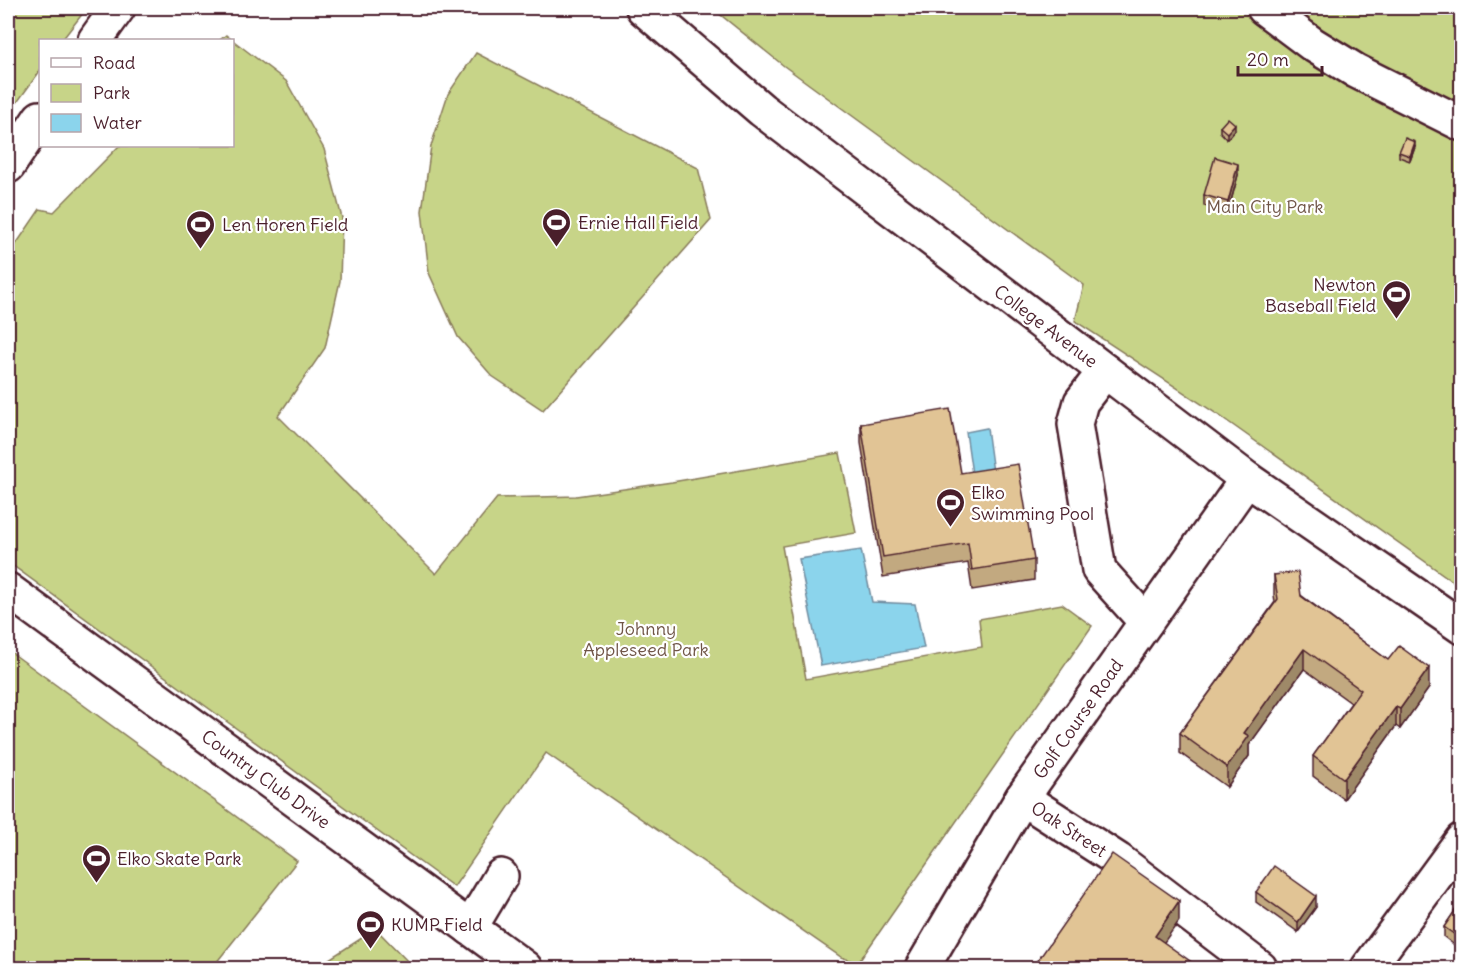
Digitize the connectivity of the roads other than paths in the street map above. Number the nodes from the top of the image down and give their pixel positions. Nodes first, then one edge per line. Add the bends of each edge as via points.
1 (118, 8) edge
2 (643, 8) edge
3 (1264, 8) edge
4 (96, 39) edge
5 (39, 120) edge
6 (1461, 124) edge
7 (8, 166) edge
8 (1105, 370) junction
9 (1247, 479) junction
10 (8, 590) edge
11 (1146, 622) junction
12 (1461, 627) edge
13 (1022, 798) junction
14 (1461, 840) edge
15 (501, 876) dead end
16 (470, 928) junction
17 (525, 969) edge
18 (922, 969) edge
19 (1260, 969) edge
20 (1368, 969) edge

1 - 4 street
2 - 8 street, College Avenue via 762,110
3 - 6 street via 1356,71
5 - 7 street
8 - 9 street, College Avenue
8 - 11 street via 1081,402 1074,424 1099,570
9 - 11 street, Golf Course Road
9 - 12 street, College Avenue
10 - 16 street, Country Club Drive
11 - 13 street, Golf Course Road
13 - 18 street, Golf Course Road
13 - 19 street, Oak Street via 1118,861
14 - 20 street
15 - 16 street
16 - 17 street, Country Club Drive

